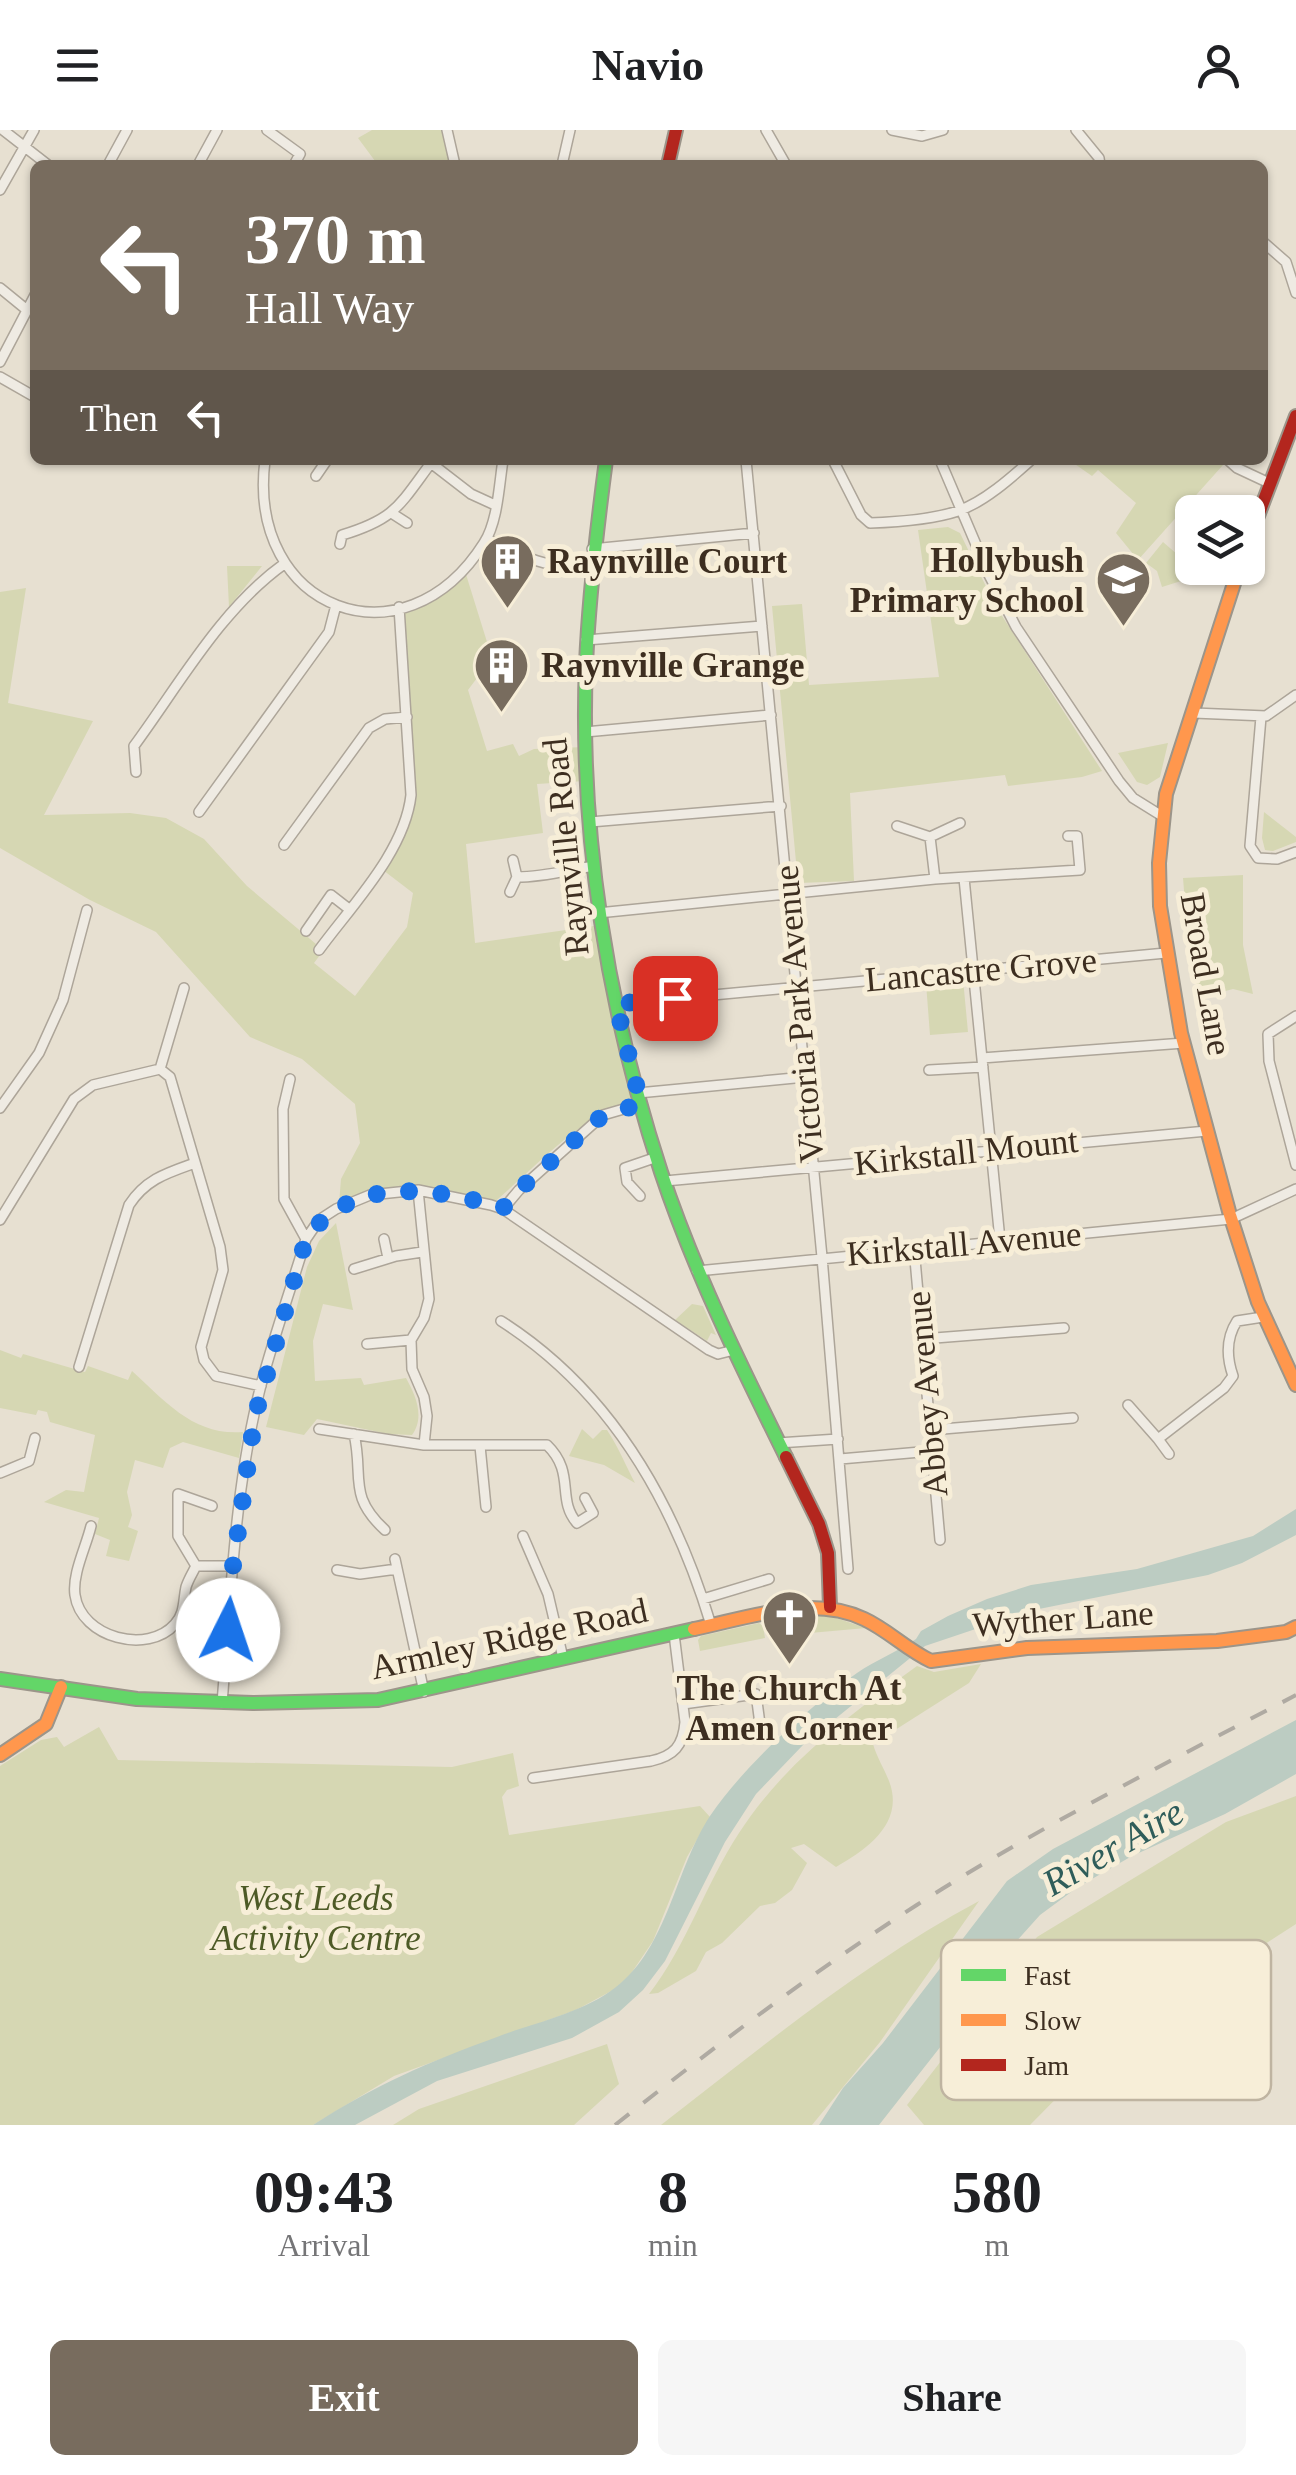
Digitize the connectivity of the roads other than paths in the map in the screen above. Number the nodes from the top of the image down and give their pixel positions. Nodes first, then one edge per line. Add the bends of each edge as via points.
1 (2, 130) edge
2 (34, 130) edge
3 (127, 130) edge
4 (217, 130) edge
5 (267, 130) edge
6 (448, 130) edge
7 (570, 130) edge
8 (676, 130) edge
9 (766, 130) edge
10 (892, 130) edge
11 (944, 130) edge
12 (1076, 130) edge
13 (25, 147) junction
14 (42, 160) edge
15 (111, 160) edge
16 (201, 160) edge
17 (297, 160) edge
18 (454, 160) edge
19 (563, 160) edge
20 (669, 160) edge
21 (783, 160) edge
22 (1099, 160) edge
23 (0, 190) edge
24 (1268, 246) edge
25 (0, 288) edge
26 (1296, 293) edge
27 (30, 304) edge
28 (27, 310) junction
29 (0, 362) edge
30 (0, 377) edge
31 (30, 394) edge
32 (1296, 416) edge
33 (265, 465) edge
34 (324, 465) edge
35 (426, 465) edge
36 (434, 465) edge
37 (503, 465) edge
38 (605, 465) edge
39 (747, 465) edge
40 (836, 465) edge
41 (942, 465) edge
42 (1026, 465) edge
43 (1234, 465) edge
44 (316, 476) dead end
45 (1268, 483) junction
46 (1264, 495) edge
47 (495, 504) junction
48 (960, 511) junction
49 (393, 514) junction
50 (407, 523) dead end
51 (754, 533) junction
52 (487, 539) junction
53 (340, 544) dead end
54 (592, 549) junction
55 (284, 564) junction
56 (590, 572) junction
57 (1233, 585) edge
58 (336, 605) junction
59 (399, 607) junction
60 (762, 626) junction
61 (584, 640) junction
62 (1296, 695) edge
63 (1194, 713) junction
64 (771, 715) junction
65 (1261, 716) junction
66 (407, 718) junction
67 (584, 732) junction
68 (136, 772) dead end
69 (780, 806) junction
70 (199, 812) dead end
71 (1162, 816) junction
72 (590, 822) junction
73 (960, 823) dead end
74 (897, 826) dead end
75 (1068, 836) dead end
76 (930, 837) junction
77 (284, 845) dead end
78 (1296, 852) edge
79 (513, 860) dead end
80 (594, 866) junction
81 (517, 878) junction
82 (964, 878) junction
83 (935, 879) junction
84 (510, 892) dead end
85 (788, 896) junction
86 (348, 909) junction
87 (87, 910) dead end
88 (598, 913) junction
89 (306, 931) dead end
90 (319, 950) dead end
91 (1166, 953) junction
92 (972, 970) junction
93 (797, 986) junction
94 (184, 988) dead end
95 (616, 1004) junction
96 (1296, 1016) edge
97 (1184, 1043) junction
98 (982, 1062) junction
99 (160, 1069) junction
100 (929, 1070) dead end
101 (805, 1077) junction
102 (290, 1079) dead end
103 (639, 1098) junction
104 (0, 1108) edge
105 (1208, 1131) junction
106 (992, 1148) junction
107 (657, 1157) junction
108 (195, 1163) junction
109 (1296, 1165) edge
110 (813, 1168) junction
111 (666, 1181) junction
112 (1296, 1189) edge
113 (418, 1190) junction
114 (640, 1196) dead end
115 (503, 1208) junction
116 (1232, 1219) junction
117 (0, 1220) edge
118 (384, 1238) dead end
119 (306, 1239) junction
120 (1000, 1240) junction
121 (914, 1248) junction
122 (422, 1252) junction
123 (388, 1258) junction
124 (822, 1258) junction
125 (354, 1269) dead end
126 (698, 1271) junction
127 (1263, 1317) junction
128 (501, 1322) dead end
129 (1064, 1328) dead end
130 (922, 1339) junction
131 (411, 1340) junction
132 (367, 1344) dead end
133 (734, 1350) junction
134 (79, 1366) dead end
135 (1296, 1384) edge
136 (261, 1386) junction
137 (1128, 1405) dead end
138 (1074, 1418) dead end
139 (319, 1429) dead end
140 (930, 1430) junction
141 (354, 1434) junction
142 (35, 1438) dead end
143 (838, 1439) junction
144 (1158, 1439) junction
145 (778, 1443) junction
146 (424, 1445) junction
147 (480, 1446) junction
148 (932, 1451) junction
149 (1169, 1454) dead end
150 (840, 1459) junction
151 (0, 1473) edge
152 (585, 1498) dead end
153 (212, 1506) dead end
154 (486, 1507) dead end
155 (91, 1526) dead end
156 (385, 1530) dead end
157 (524, 1536) dead end
158 (940, 1540) dead end
159 (196, 1566) junction
160 (233, 1566) junction
161 (848, 1569) dead end
162 (336, 1570) dead end
163 (769, 1580) dead end
164 (702, 1599) junction
165 (830, 1607) junction
166 (846, 1611) joint
167 (711, 1625) junction
168 (1296, 1628) edge
169 (674, 1634) junction
170 (564, 1658) junction
171 (0, 1679) edge
172 (61, 1687) junction
173 (424, 1692) junction
174 (222, 1703) junction
175 (684, 1704) junction
176 (760, 1724) dead end
177 (0, 1755) edge
178 (533, 1778) dead end

1 - 13 street
2 - 13 street
3 - 15 street
4 - 16 street
5 - 17 street via 300,154
6 - 18 street
7 - 19 street
8 - 20 street
9 - 21 street
10 - 11 street via 922,136
12 - 22 street
13 - 14 street
13 - 23 street
24 - 26 street via 1286,262
25 - 28 street
27 - 28 street
28 - 29 street
30 - 31 street
32 - 45 street
33 - 55 street via 264,502
34 - 44 street
35 - 49 street
36 - 47 street
37 - 47 street
38 - 54 street, Raynville Road
39 - 51 street, Victoria Park Avenue
40 - 48 street via 870,522
41 - 48 street
42 - 48 street
43 - 45 street
45 - 46 street
47 - 52 street
48 - 71 street via 1016,627 1119,781
49 - 50 street
49 - 53 street via 342,535
51 - 54 street
51 - 60 street, Victoria Park Avenue
52 - 56 street via 550,567
52 - 59 street via 456,576
54 - 56 street, Raynville Road
55 - 58 street via 312,593
55 - 68 street via 234,610 134,746
56 - 61 street, Raynville Road
57 - 63 street, Broad Lane
58 - 59 street via 366,613
58 - 70 street via 329,632
59 - 66 street
60 - 61 street
60 - 64 street, Victoria Park Avenue
61 - 67 street, Raynville Road
62 - 65 street
63 - 65 street
63 - 71 street, Broad Lane
64 - 67 street
64 - 69 street, Victoria Park Avenue
65 - 78 street via 1250,846 1258,858
66 - 77 street via 368,728
66 - 86 street via 409,814
67 - 72 street, Raynville Road
69 - 72 street
69 - 85 street, Victoria Park Avenue
71 - 91 street, Broad Lane
72 - 80 street, Raynville Road
73 - 76 street
74 - 76 street
75 - 82 street via 1078,836 1080,870
76 - 83 street
79 - 81 street
80 - 81 street
80 - 88 street, Raynville Road
81 - 84 street
82 - 83 street
82 - 92 street
83 - 85 street
85 - 88 street
85 - 93 street, Victoria Park Avenue
86 - 89 street via 332,895
86 - 90 street
87 - 104 street via 63,1000 39,1053
88 - 95 street, Raynville Road
91 - 92 street, Lancastre Grove
91 - 97 street, Broad Lane
92 - 93 street, Lancastre Grove
92 - 98 street
93 - 95 street, Lancastre Grove
93 - 101 street, Victoria Park Avenue
94 - 99 street
95 - 103 street, Raynville Road
96 - 109 street via 1268,1034
97 - 98 street
97 - 105 street, Broad Lane
98 - 100 street
98 - 106 street
99 - 108 street via 170,1077
99 - 117 street via 93,1085 74,1100
101 - 103 street
101 - 110 street, Victoria Park Avenue
102 - 119 street via 284,1199
103 - 107 street, Raynville Road
103 - 115 street via 603,1115
105 - 106 street, Kirkstall Mount
105 - 116 street, Broad Lane
106 - 110 street, Kirkstall Mount
106 - 120 street
107 - 111 street, Raynville Road
107 - 114 street via 625,1168
108 - 134 street via 156,1176 129,1204
108 - 136 street via 223,1270 201,1347 204,1360 216,1376
110 - 111 street, Kirkstall Mount
110 - 124 street, Victoria Park Avenue
111 - 126 street, Raynville Road
112 - 116 street, Kirkstall Avenue
113 - 115 street
113 - 119 street via 336,1209
113 - 122 street
115 - 133 street via 709,1350
116 - 120 street, Kirkstall Avenue
116 - 127 street, Broad Lane
118 - 123 street
119 - 136 street
120 - 121 street, Kirkstall Avenue
121 - 124 street, Kirkstall Avenue
121 - 130 street, Abbey Avenue
122 - 123 street
122 - 131 street via 428,1299
123 - 125 street
124 - 126 street, Kirkstall Avenue
124 - 143 street, Victoria Park Avenue
126 - 133 street, Raynville Road
127 - 135 street, Broad Lane
127 - 144 street via 1237,1321 1229,1334 1233,1376
128 - 164 street via 572,1375 610,1418 653,1487
129 - 130 street
130 - 140 street, Abbey Avenue
131 - 132 street
131 - 146 street via 427,1416
133 - 145 street, Raynville Road
136 - 160 street
137 - 144 street
138 - 140 street
139 - 141 street
140 - 148 street, Abbey Avenue
141 - 146 street
141 - 156 street via 356,1485 367,1514
142 - 151 street via 29,1461
143 - 145 street
143 - 150 street, Victoria Park Avenue
144 - 149 street
145 - 165 street, Raynville Road via 828,1552
146 - 147 street
147 - 152 street via 547,1444 564,1468 569,1513 578,1523 593,1513
147 - 154 street
148 - 150 street
148 - 158 street, Abbey Avenue
150 - 161 street, Victoria Park Avenue
153 - 159 street via 178,1494 178,1536
155 - 159 street via 74,1586 77,1604 98,1627 128,1641 147,1642 178,1621
157 - 170 street
159 - 160 street
160 - 174 street
162 - 173 street via 360,1574 396,1564
163 - 164 street
164 - 167 street
165 - 166 street, Armley Ridge Road
165 - 167 street, Armley Ridge Road
166 - 168 street, Wyther Lane via 922,1657 940,1660 1027,1648 1217,1641
167 - 169 street, Armley Ridge Road
169 - 170 street, Armley Ridge Road
169 - 175 street
170 - 173 street, Armley Ridge Road
171 - 172 street, Armley Ridge Road
172 - 174 street, Armley Ridge Road
172 - 177 street via 46,1724
173 - 174 street, Armley Ridge Road via 378,1700
175 - 176 street via 756,1694
175 - 178 street via 684,1737 665,1758

